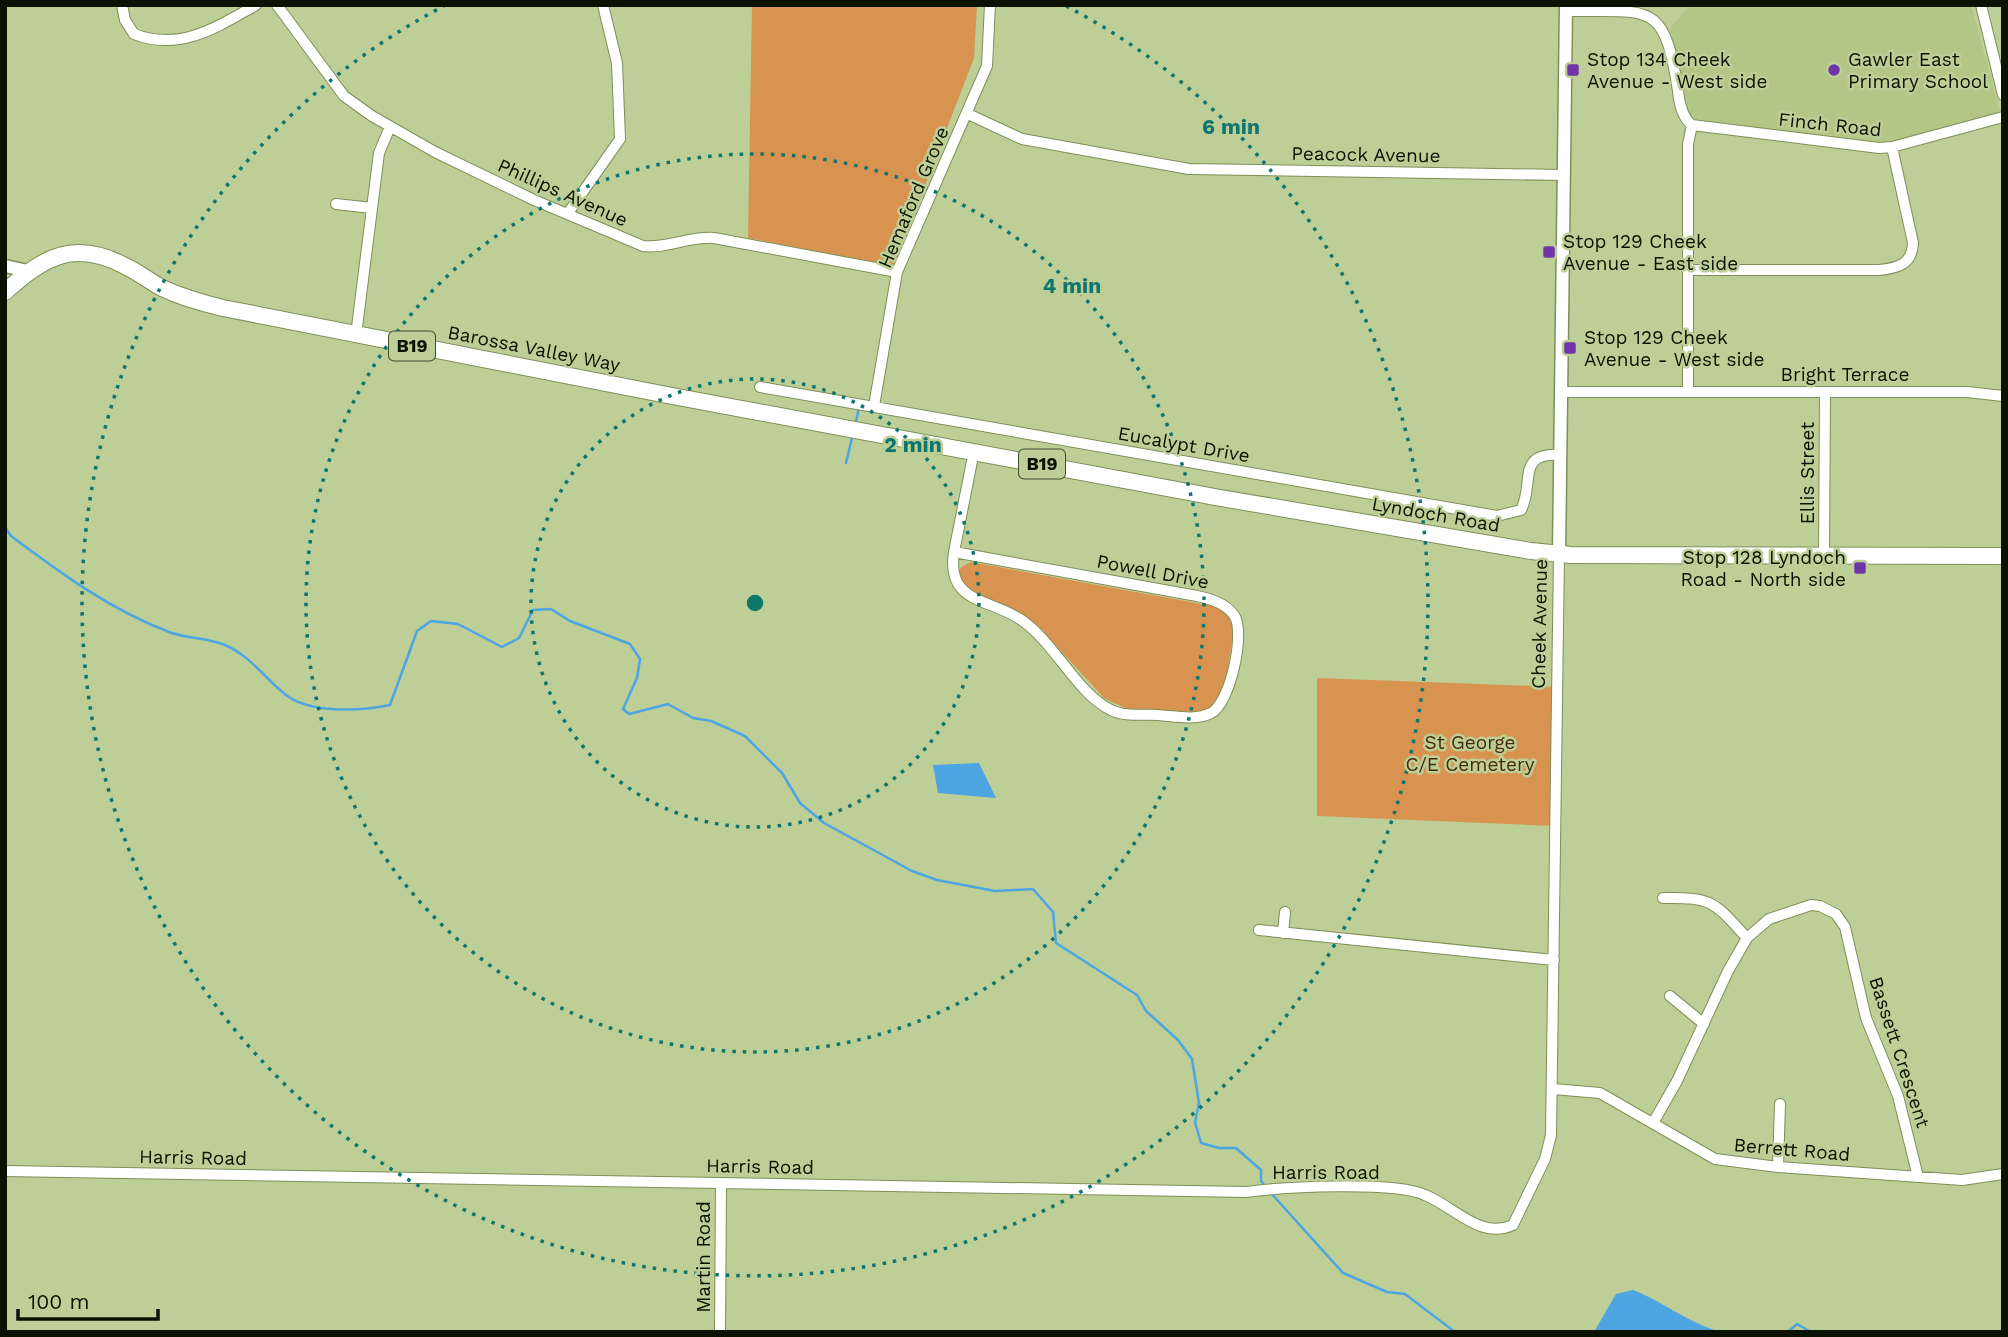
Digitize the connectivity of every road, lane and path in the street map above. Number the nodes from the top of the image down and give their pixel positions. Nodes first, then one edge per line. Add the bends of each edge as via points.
1 (122, 5) edge
2 (256, 5) edge
3 (278, 5) edge
4 (603, 5) edge
5 (990, 5) edge
6 (1981, 5) edge
7 (1566, 8) edge
8 (1998, 51) edge
9 (2003, 94) edge
10 (968, 114) junction
11 (2003, 117) edge
12 (1692, 125) junction
13 (390, 127) junction
14 (1892, 147) junction
15 (1563, 175) junction
16 (336, 204) dead end
17 (372, 208) junction
18 (568, 213) junction
19 (5, 266) edge
20 (1688, 270) junction
21 (28, 271) junction
22 (897, 272) junction
23 (5, 292) edge
24 (356, 335) junction
25 (760, 387) dead end
26 (1561, 391) junction
27 (1688, 391) junction
28 (1825, 392) junction
29 (2003, 397) edge
30 (874, 406) junction
31 (869, 432) joint
32 (974, 452) junction
33 (1561, 455) junction
34 (954, 552) junction
35 (1559, 555) junction
36 (1824, 555) junction
37 (2003, 556) edge
38 (1663, 898) dead end
39 (1285, 912) dead end
40 (1259, 930) dead end
41 (1283, 933) junction
42 (1747, 938) junction
43 (1554, 960) junction
44 (1670, 996) dead end
45 (1704, 1024) junction
46 (1553, 1089) junction
47 (1780, 1104) dead end
48 (1653, 1123) junction
49 (1778, 1167) junction
50 (5, 1171) edge
51 (2003, 1174) edge
52 (1918, 1177) junction
53 (721, 1183) junction
54 (1508, 1227) joint
55 (720, 1332) edge

1 - 2 street via 134,34 176,41 198,36
3 - 13 street, Phillips Avenue via 344,96
4 - 18 street via 617,63 620,138
5 - 10 street, Hemaford Grove via 986,66
6 - 8 street
7 - 12 street via 1640,11 1654,16 1666,33 1679,97
7 - 15 street, Cheek Avenue
8 - 9 street
10 - 15 street, Peacock Avenue via 1022,139 1189,169
10 - 22 street, Hemaford Grove
11 - 14 street, Finch Road
12 - 14 street, Finch Road via 1860,148
12 - 20 street
13 - 17 street via 379,153
13 - 18 street, Phillips Avenue
14 - 20 street via 1913,243 1913,254 1905,264 1879,270
15 - 26 street, Cheek Avenue
16 - 17 street
17 - 24 street
18 - 22 street, Phillips Avenue via 643,246 714,238
19 - 21 street
20 - 27 street
21 - 23 main road, Barossa Valley Way / B19
21 - 24 main road, Barossa Valley Way / B19 via 54,256 91,254 125,265 162,288 203,303
22 - 30 street, Hemaford Grove
24 - 31 main road, Barossa Valley Way / B19
25 - 30 street, Eucalypt Drive
26 - 27 street, Bright Terrace
26 - 33 street, Cheek Avenue
27 - 28 street, Bright Terrace
28 - 29 street, Bright Terrace via 1967,392
28 - 36 street, Ellis Street
30 - 33 street, Eucalypt Drive via 1497,516 1521,510 1527,475 1535,460 1545,454
31 - 32 main road, Lyndoch Road / B19
32 - 34 street, Powell Drive
32 - 35 main road, Lyndoch Road / B19
33 - 35 street, Cheek Avenue
34 - 34 street, Powell Drive via 953,579 962,592 1021,620 1054,650 1096,700 1112,710 1196,717 1215,711 1226,697 1239,629 1234,615 1220,603
35 - 36 main road, Lyndoch Road / B19
35 - 43 street, Cheek Avenue
36 - 37 main road, Lyndoch Road / B19
38 - 42 street via 1698,897 1716,904
39 - 41 street
40 - 41 street
41 - 43 street
42 - 45 street, Bassett Crescent
42 - 52 street, Bassett Crescent via 1769,919 1811,905 1827,908 1840,918 1866,1018 1898,1096
43 - 46 street, Cheek Avenue
44 - 45 street
45 - 48 street, Bassett Crescent
46 - 48 street, Berrett Road via 1600,1093
46 - 54 street, Cheek Avenue via 1551,1135 1525,1200
47 - 49 street
48 - 49 street, Berrett Road via 1715,1159
49 - 52 street, Berrett Road
50 - 53 street, Harris Road
51 - 52 street, Berrett Road via 1962,1180
53 - 54 street, Harris Road via 1404,1189 1426,1195 1482,1228
53 - 55 street, Martin Road

